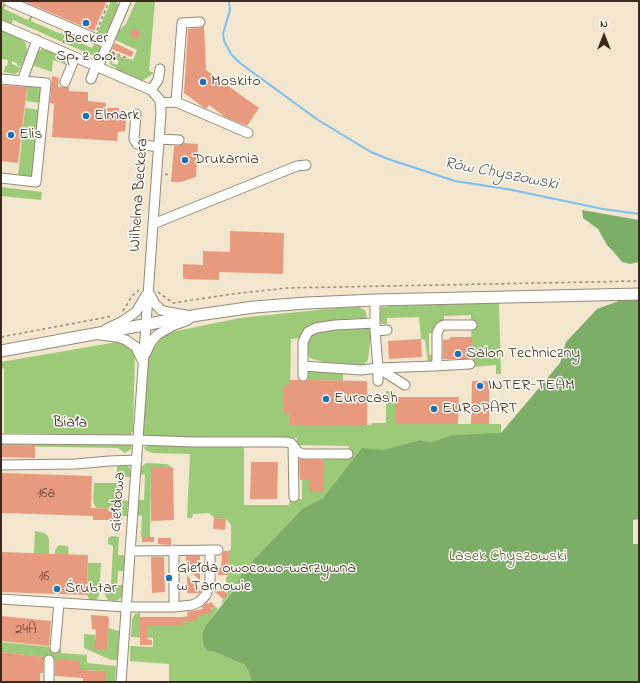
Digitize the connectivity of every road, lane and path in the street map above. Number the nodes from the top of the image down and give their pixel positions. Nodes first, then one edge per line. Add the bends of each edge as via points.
1 (8, 1) edge
2 (110, 1) edge
3 (127, 1) edge
4 (200, 22) dead end
5 (1, 25) edge
6 (93, 38) junction
7 (36, 40) junction
8 (109, 48) junction
9 (75, 57) junction
10 (127, 58) dead end
11 (116, 59) dead end
12 (97, 66) junction
13 (160, 69) dead end
14 (1, 79) edge
15 (91, 79) dead end
16 (22, 81) junction
17 (65, 82) dead end
18 (152, 90) junction
19 (176, 102) junction
20 (160, 103) junction
21 (136, 114) dead end
22 (248, 133) dead end
23 (179, 140) dead end
24 (159, 143) junction
25 (306, 165) dead end
26 (1, 178) edge
27 (154, 224) junction
28 (639, 281) edge
29 (145, 289) junction
30 (158, 292) dead end
31 (639, 294) edge
32 (375, 300) junction
33 (120, 315) dead end
34 (198, 315) junction
35 (112, 316) dead end
36 (146, 324) junction
37 (472, 325) dead end
38 (375, 327) junction
39 (387, 330) dead end
40 (93, 334) junction
41 (1, 337) edge
42 (1, 351) edge
43 (143, 364) junction
44 (470, 364) dead end
45 (303, 366) junction
46 (434, 366) junction
47 (378, 368) junction
48 (303, 376) dead end
49 (378, 381) dead end
50 (405, 385) dead end
51 (1, 439) edge
52 (138, 440) junction
53 (293, 445) junction
54 (348, 454) dead end
55 (137, 460) junction
56 (1, 465) edge
57 (294, 497) dead end
58 (174, 550) junction
59 (131, 551) junction
60 (1, 599) edge
61 (59, 603) junction
62 (126, 607) junction
63 (174, 607) junction
64 (55, 648) dead end
65 (49, 660) dead end
66 (49, 682) edge
67 (121, 682) edge

1 - 6 street
2 - 6 path
3 - 8 street
4 - 19 street via 182,23
5 - 7 street
6 - 8 street
7 - 9 street
7 - 16 street
8 - 10 path
8 - 11 path
8 - 12 street
9 - 12 street
9 - 17 street
12 - 15 street
12 - 18 street
13 - 18 street via 158,80
14 - 16 street
16 - 26 street via 46,83 36,182
18 - 20 street
19 - 20 street
19 - 22 street
20 - 24 street, Wilhelma Beckera
21 - 24 street via 134,139 137,144
23 - 24 street
24 - 27 street, Wilhelma Beckera
25 - 27 street via 297,166 223,201
27 - 29 street, Wilhelma Beckera via 156,249
28 - 30 path via 287,288 173,303
29 - 33 path via 132,296
29 - 34 street via 161,310 183,315
29 - 36 street, Wilhelma Beckera
29 - 40 street via 143,302 130,318
31 - 32 main road
32 - 34 main road via 276,306
32 - 38 street
34 - 36 main road
34 - 43 street via 157,335
35 - 41 path
36 - 40 main road
36 - 43 street, Giełdowa
37 - 46 street via 440,327 437,333 437,362
38 - 39 street
38 - 45 street via 335,325 308,332 303,342
38 - 47 street
40 - 42 main road
40 - 43 street via 126,340 136,347
43 - 52 street, Giełdowa
44 - 46 street
45 - 47 street via 361,370
45 - 48 street
46 - 47 street
47 - 49 street
47 - 50 street
51 - 52 street, Biała
52 - 53 street, Biała via 288,442
52 - 55 street, Giełdowa
53 - 54 street via 298,452 304,454
53 - 57 street
55 - 56 street
55 - 59 street, Giełdowa
58 - 59 street
58 - 63 street
58 - 63 street via 214,550 206,595 192,605
59 - 62 street, Giełdowa
60 - 61 street
61 - 62 street
61 - 64 street
62 - 63 street
62 - 67 street, Giełdowa
65 - 66 street

